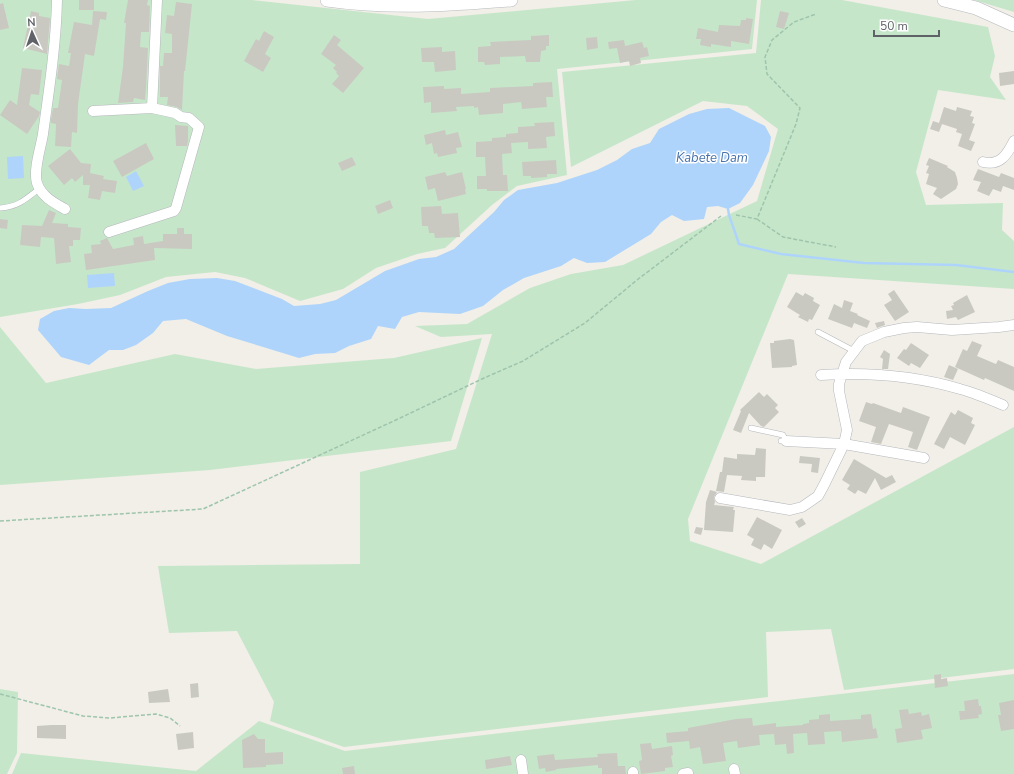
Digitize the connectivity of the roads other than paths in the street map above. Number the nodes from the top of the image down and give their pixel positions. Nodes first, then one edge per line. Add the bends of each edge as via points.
1 (57, 0) edge
2 (157, 0) edge
3 (327, 0) edge
4 (512, 0) edge
5 (944, 0) edge
6 (430, 3) edge
7 (977, 4) edge
8 (1014, 25) edge
9 (152, 108) junction
10 (93, 111) dead end
11 (1014, 141) edge
12 (1011, 155) edge
13 (983, 162) dead end
14 (40, 188) junction
15 (0, 208) edge
16 (65, 209) dead end
17 (109, 232) dead end
18 (1014, 325) edge
19 (818, 332) dead end
20 (854, 351) junction
21 (843, 374) junction
22 (821, 375) dead end
23 (1003, 405) dead end
24 (751, 428) dead end
25 (784, 441) joint
26 (844, 444) junction
27 (924, 458) dead end
28 (720, 498) dead end
29 (521, 760) dead end
30 (523, 774) edge

1 - 14 street via 57,29 36,174
2 - 9 street
3 - 6 main road via 386,6
4 - 6 main road
5 - 7 main road
7 - 8 main road
9 - 10 street
9 - 17 street via 189,118 199,127 176,208 171,213
11 - 12 street
12 - 13 street via 993,163
14 - 15 lane via 11,208
14 - 16 street via 46,197
18 - 20 street via 952,330 904,328 884,332 862,341
19 - 20 lane
20 - 21 street via 846,362
21 - 22 street
21 - 23 street via 937,383 977,394
21 - 26 street via 839,391 847,430
24 - 25 lane via 783,434
25 - 26 street
26 - 27 street
26 - 28 street via 818,496 802,507 790,510
29 - 30 street

